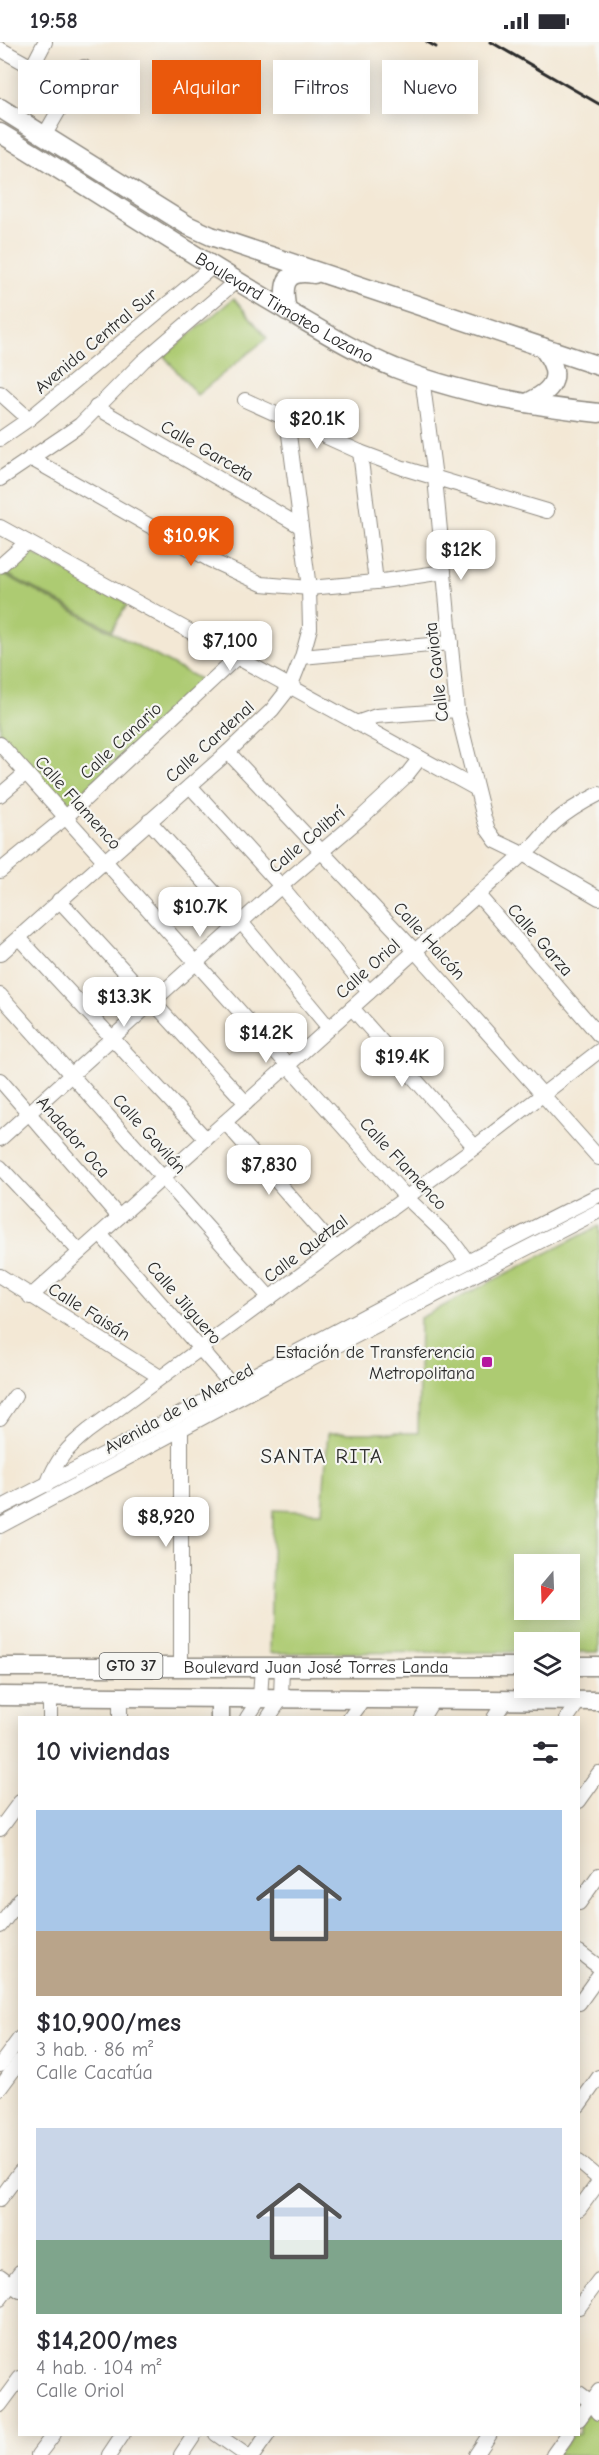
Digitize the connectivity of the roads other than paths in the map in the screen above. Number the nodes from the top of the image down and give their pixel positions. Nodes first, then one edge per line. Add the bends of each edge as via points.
1 (45, 42) edge
2 (0, 49) edge
3 (0, 108) edge
4 (57, 114) edge
5 (0, 133) edge
6 (44, 136) junction
7 (225, 275) junction
8 (331, 277) junction
9 (287, 311) junction
10 (542, 347) junction
11 (599, 366) edge
12 (422, 377) junction
13 (0, 393) edge
14 (245, 400) dead end
15 (527, 404) junction
16 (96, 407) junction
17 (599, 413) edge
18 (29, 419) junction
19 (287, 419) junction
20 (0, 440) edge
21 (360, 452) junction
22 (30, 458) junction
23 (435, 478) junction
24 (0, 479) edge
25 (547, 511) dead end
26 (300, 526) junction
27 (0, 527) edge
28 (27, 542) junction
29 (0, 566) edge
30 (444, 572) junction
31 (376, 582) junction
32 (309, 588) junction
33 (451, 643) junction
34 (237, 657) junction
35 (302, 657) junction
36 (290, 687) junction
37 (458, 710) junction
38 (356, 723) junction
39 (0, 744) edge
40 (228, 752) junction
41 (420, 758) junction
42 (26, 773) junction
43 (189, 786) junction
44 (475, 788) junction
45 (599, 794) edge
46 (0, 795) edge
47 (66, 817) junction
48 (149, 821) junction
49 (322, 850) junction
50 (523, 854) junction
51 (105, 860) junction
52 (0, 871) edge
53 (281, 886) junction
54 (478, 895) junction
55 (599, 898) edge
56 (59, 900) junction
57 (241, 922) junction
58 (19, 938) junction
59 (415, 951) junction
60 (0, 954) edge
61 (197, 962) junction
62 (369, 992) junction
63 (0, 995) edge
64 (153, 1000) junction
65 (352, 1008) junction
66 (329, 1028) junction
67 (599, 1035) edge
68 (112, 1038) junction
69 (599, 1051) edge
70 (289, 1065) junction
71 (72, 1075) junction
72 (0, 1080) edge
73 (542, 1096) junction
74 (246, 1103) junction
75 (30, 1114) junction
76 (225, 1122) junction
77 (0, 1138) edge
78 (206, 1139) junction
79 (475, 1147) junction
80 (599, 1158) edge
81 (0, 1167) edge
82 (163, 1178) junction
83 (599, 1195) edge
84 (406, 1197) junction
85 (599, 1211) edge
86 (119, 1217) junction
87 (100, 1234) junction
88 (336, 1249) junction
89 (80, 1252) junction
90 (467, 1261) junction
91 (1, 1280) edge
92 (30, 1297) junction
93 (270, 1298) junction
94 (201, 1349) junction
95 (160, 1377) junction
96 (237, 1390) junction
97 (15, 1396) dead end
98 (0, 1418) edge
99 (181, 1429) junction
100 (47, 1485) junction
101 (1, 1507) edge
102 (0, 1526) edge
103 (181, 1666) junction
104 (262, 1666) junction
105 (282, 1666) junction
106 (514, 1666) edge
107 (580, 1666) edge
108 (599, 1666) edge
109 (0, 1667) edge
110 (0, 1696) edge
111 (50, 1696) junction
112 (120, 1698) junction
113 (220, 1698) junction
114 (261, 1698) junction
115 (281, 1699) junction
116 (363, 1700) junction
117 (434, 1700) junction
118 (505, 1701) junction
119 (579, 1701) junction
120 (599, 1701) edge
121 (50, 1716) edge
122 (120, 1716) edge
123 (220, 1716) edge
124 (248, 1716) edge
125 (269, 1716) edge
126 (351, 1716) edge
127 (423, 1716) edge
128 (495, 1716) edge
129 (568, 1716) edge
130 (599, 1773) edge
131 (580, 1800) edge
132 (18, 1805) edge
133 (0, 1829) edge
134 (599, 1875) edge
135 (18, 1902) edge
136 (580, 1902) edge
137 (0, 1926) edge
138 (580, 1953) edge
139 (599, 1966) edge
140 (599, 1976) edge
141 (580, 2002) edge
142 (18, 2041) edge
143 (18, 2064) edge
144 (0, 2066) edge
145 (599, 2077) edge
146 (0, 2088) edge
147 (580, 2104) edge
148 (580, 2163) edge
149 (18, 2175) edge
150 (599, 2180) edge
151 (0, 2199) edge
152 (580, 2208) edge
153 (599, 2280) edge
154 (10, 2284) edge
155 (0, 2299) edge
156 (580, 2306) edge
157 (18, 2381) edge
158 (580, 2394) edge
159 (596, 2402) edge
160 (0, 2405) edge
161 (580, 2418) edge
162 (52, 2436) edge
163 (122, 2436) edge
164 (194, 2436) edge
165 (219, 2436) edge
166 (267, 2436) edge
167 (489, 2436) edge
168 (567, 2436) edge
169 (38, 2455) edge
170 (109, 2455) edge
171 (180, 2455) edge
172 (246, 2455) edge
173 (253, 2455) edge
174 (476, 2455) edge
175 (553, 2455) edge

1 - 2 street via 32,67
3 - 6 main road, Boulevard Timoteo Lozano
4 - 6 street
5 - 7 main road, Boulevard Timoteo Lozano
6 - 8 main road, Boulevard Timoteo Lozano via 187,225
7 - 9 main road, Boulevard Timoteo Lozano
7 - 16 street
7 - 18 street, Avenida Central Sur
8 - 9 main road via 306,273 291,276 285,284
8 - 10 main road, Boulevard Timoteo Lozano
9 - 12 main road, Boulevard Timoteo Lozano via 358,352
10 - 11 main road, Boulevard Timoteo Lozano
10 - 15 main road via 552,360 554,381
12 - 15 main road, Boulevard Timoteo Lozano
12 - 23 street, Calle Gaviota
13 - 18 street
14 - 19 street
15 - 17 main road, Boulevard Timoteo Lozano
16 - 22 street via 80,425
16 - 26 street, Calle Garceta
18 - 20 street, Avenida Central Sur
19 - 21 street
19 - 26 street, Calle Cardenal
21 - 23 street
21 - 31 street
22 - 24 street
22 - 32 street via 245,578 275,587
23 - 25 street
23 - 30 street, Calle Gaviota
26 - 32 street, Calle Cardenal
27 - 28 street
28 - 29 street
28 - 34 street
30 - 31 street
30 - 33 street, Calle Gaviota
31 - 32 street
32 - 35 street, Calle Cardenal via 310,628
33 - 35 street
33 - 37 street, Calle Gaviota
34 - 36 street
34 - 47 street, Calle Canario
35 - 36 street, Calle Cardenal
36 - 38 street
36 - 40 street, Calle Cardenal
37 - 38 street via 376,716
37 - 44 street, Calle Gaviota
38 - 41 street
39 - 42 street, Calle Flamenco
40 - 43 street, Calle Cardenal
40 - 49 street, Calle Halcón
41 - 44 street
41 - 49 street, Calle Colibrí via 362,818
42 - 46 street
42 - 47 street, Calle Flamenco
43 - 48 street, Calle Cardenal
43 - 53 street
44 - 50 street, Calle Gaviota via 492,837
45 - 50 street, Calle Oriol via 553,824 536,847
47 - 51 street, Calle Flamenco
47 - 52 street, Calle Canario
48 - 51 street, Calle Cardenal
48 - 57 street
49 - 53 street, Calle Colibrí
49 - 59 street, Calle Halcón
50 - 54 street, Calle Oriol
50 - 55 street, Calle Gaviota
51 - 56 street, Calle Cardenal
51 - 61 street, Calle Flamenco
53 - 57 street, Calle Colibrí
53 - 62 street
54 - 59 street, Calle Oriol
54 - 67 street, Calle Garza
56 - 58 street, Calle Cardenal
56 - 64 street
57 - 61 street, Calle Colibrí
57 - 66 street
58 - 60 street, Calle Cardenal
58 - 68 street
59 - 62 street, Calle Oriol
59 - 73 street, Calle Halcón
61 - 64 street, Calle Colibrí
61 - 70 street, Calle Flamenco
62 - 65 street, Calle Oriol
63 - 71 street, Calle Gavilán
64 - 68 street, Calle Colibrí
64 - 74 street
65 - 66 street, Calle Oriol
65 - 79 street
66 - 70 street, Calle Oriol
68 - 71 street, Calle Colibrí
68 - 78 street
69 - 73 street, Calle Quetzal
70 - 74 street, Calle Oriol
70 - 84 street, Calle Flamenco
71 - 75 street, Calle Colibrí
71 - 82 street, Calle Gavilán
72 - 75 street, Andador Oca
73 - 79 street, Calle Quetzal
73 - 80 street, Calle Halcón
74 - 76 street, Calle Oriol
75 - 77 street, Calle Colibrí
75 - 86 street, Andador Oca
76 - 78 street, Calle Oriol
76 - 88 street
78 - 82 street, Calle Oriol
79 - 84 street, Calle Quetzal
81 - 89 street
82 - 86 street, Calle Oriol
82 - 93 street, Calle Gavilán
83 - 90 street, Avenida de la Merced
84 - 88 street, Calle Quetzal
84 - 90 street, Calle Flamenco
85 - 96 street, Avenida de la Merced
86 - 87 street, Calle Oriol
87 - 89 street, Calle Oriol
87 - 94 street, Calle Jilguero
88 - 93 street, Calle Quetzal
89 - 92 street, Calle Oriol
90 - 96 street, Avenida de la Merced
91 - 92 street, Calle Faisán
92 - 95 street, Calle Faisán
93 - 94 street, Calle Quetzal
94 - 95 street, Calle Quetzal
94 - 96 street, Calle Jilguero
95 - 100 street, Calle Quetzal via 64,1452
96 - 99 street, Avenida de la Merced
96 - 100 street, Avenida de la Merced
97 - 98 street
99 - 102 street, Avenida de la Merced
99 - 103 street
100 - 101 street, Avenida de la Merced
103 - 104 main road, Boulevard Juan José Torres Landa / GTO 37
103 - 109 main road, Boulevard Juan José Torres Landa / GTO 37
104 - 105 main road, Boulevard Juan José Torres Landa / GTO 37
104 - 114 street
105 - 106 main road, Boulevard Juan José Torres Landa / GTO 37
105 - 115 street
107 - 108 main road
110 - 111 main road, Boulevard Juan José Torres Landa / GTO 37
111 - 112 main road, Boulevard Juan José Torres Landa / GTO 37
111 - 121 street
112 - 113 main road, Boulevard Juan José Torres Landa / GTO 37
112 - 122 street
113 - 114 main road, Boulevard Juan José Torres Landa / GTO 37
113 - 123 main road
114 - 115 main road, Boulevard Juan José Torres Landa / GTO 37
114 - 124 street
115 - 116 main road, Boulevard Juan José Torres Landa / GTO 37
115 - 125 street
116 - 117 main road, Boulevard Juan José Torres Landa / GTO 37
116 - 126 street
117 - 118 main road, Boulevard Juan José Torres Landa / GTO 37
117 - 127 street
118 - 119 main road, Boulevard Juan José Torres Landa / GTO 37
118 - 128 street
119 - 120 main road, Boulevard Juan José Torres Landa / GTO 37
119 - 129 street
130 - 131 street
132 - 133 street
134 - 136 street
135 - 137 street
138 - 139 street
140 - 141 street
142 - 144 street
143 - 146 street
145 - 147 street
148 - 150 street
149 - 151 street
150 - 152 street
153 - 156 street
154 - 155 street
157 - 160 street
158 - 159 street
159 - 161 street
162 - 169 street
163 - 170 street
164 - 171 street
165 - 172 street
166 - 173 street
167 - 174 street
168 - 175 street

